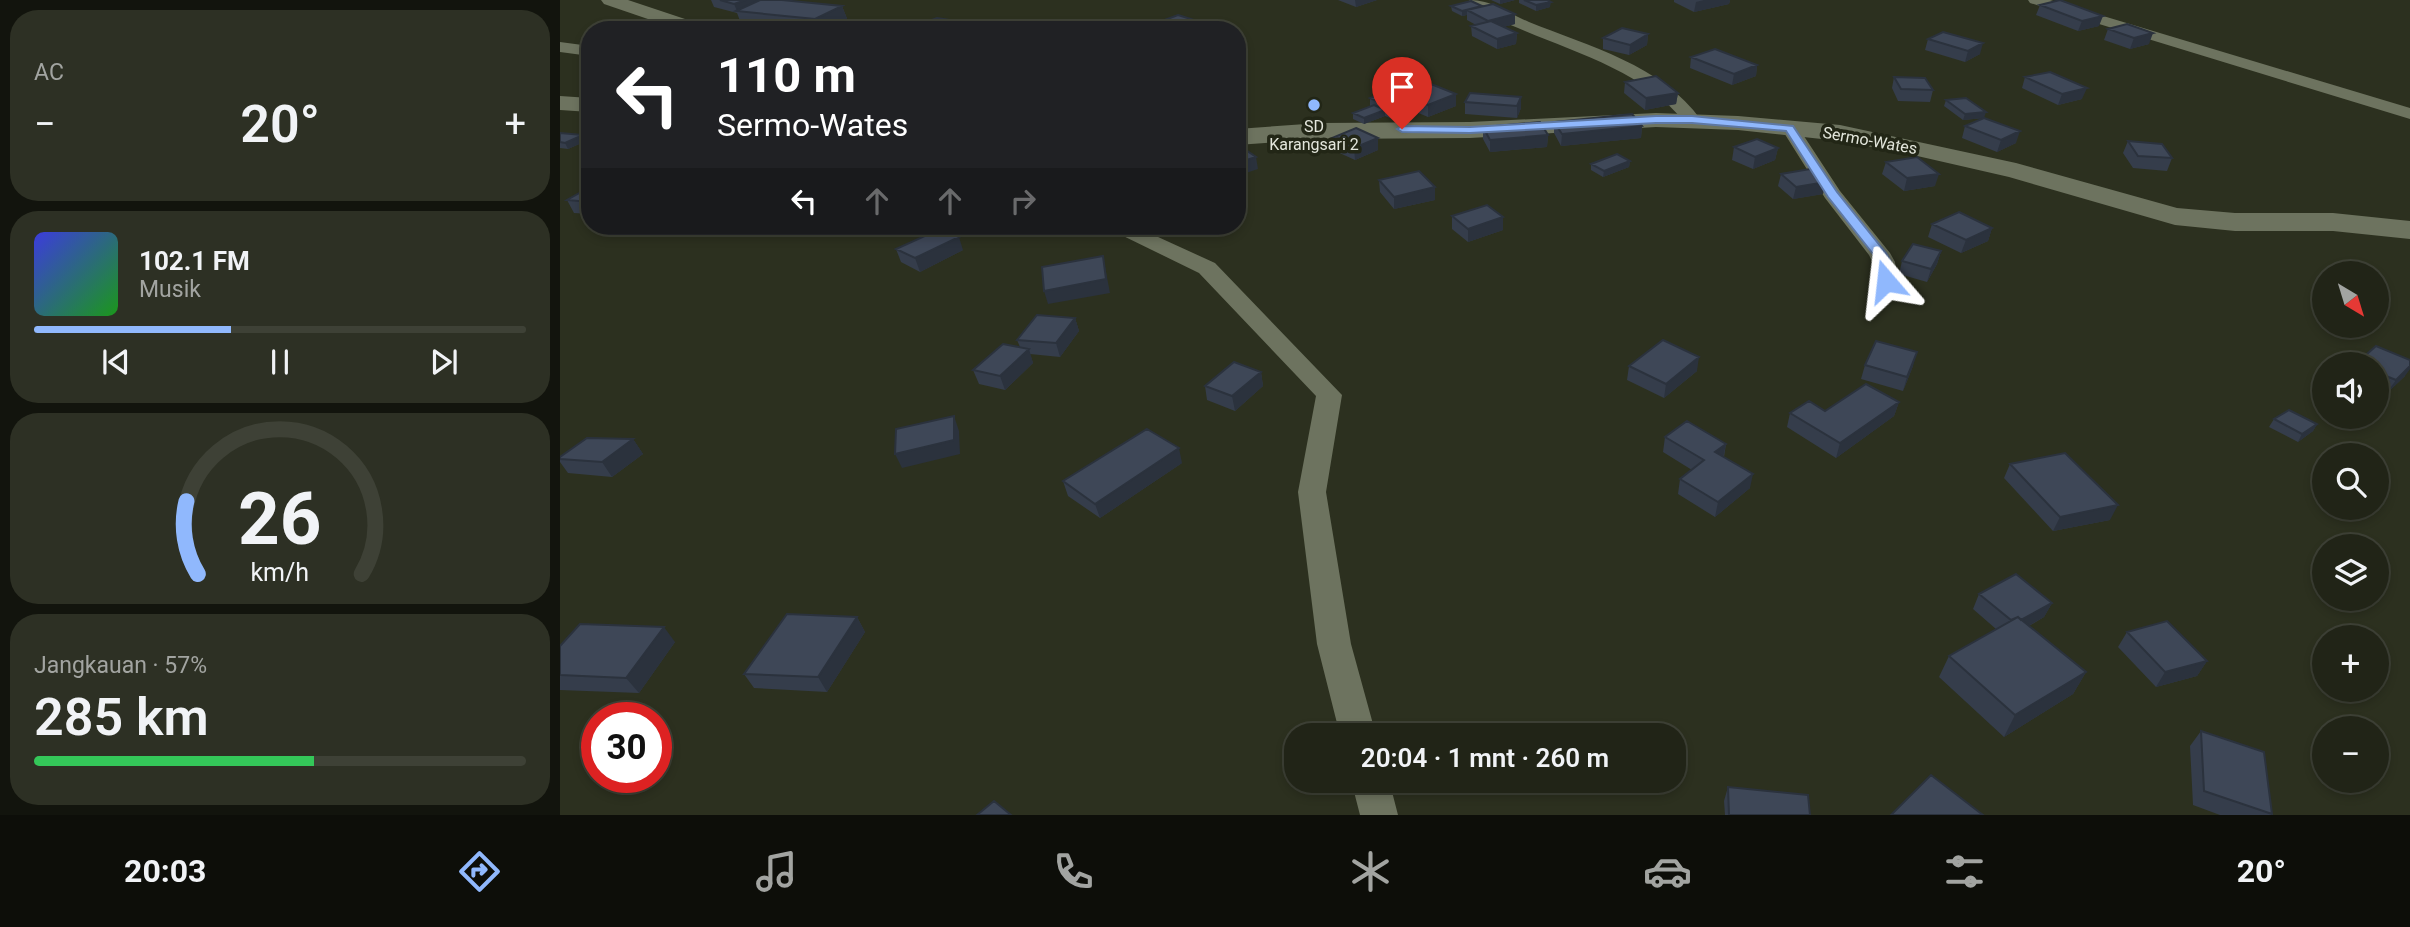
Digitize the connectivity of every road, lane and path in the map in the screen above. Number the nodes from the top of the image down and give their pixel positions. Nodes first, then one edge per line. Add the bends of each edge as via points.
1 (610, 0) edge
2 (1476, 0) edge
3 (2035, 0) edge
4 (672, 21) edge
5 (560, 47) edge
6 (581, 50) edge
7 (560, 103) edge
8 (581, 104) edge
9 (2410, 114) edge
10 (1692, 120) junction
11 (1790, 128) junction
12 (1246, 136) edge
13 (2410, 230) edge
14 (1137, 235) edge
15 (1886, 281) dead end
16 (1355, 723) edge
17 (1373, 793) edge
18 (1379, 815) edge

1 - 4 street
2 - 10 street via 1625,69 1677,100
3 - 9 street
5 - 6 street
7 - 8 main road
10 - 11 main road, Sermo-Wates
10 - 12 main road, Sermo-Wates
11 - 13 main road, Sermo-Wates via 1868,138 1967,159 2175,216
11 - 15 street via 1832,194 1879,253
14 - 16 street via 1208,268 1329,395 1312,492 1334,644
17 - 18 street

